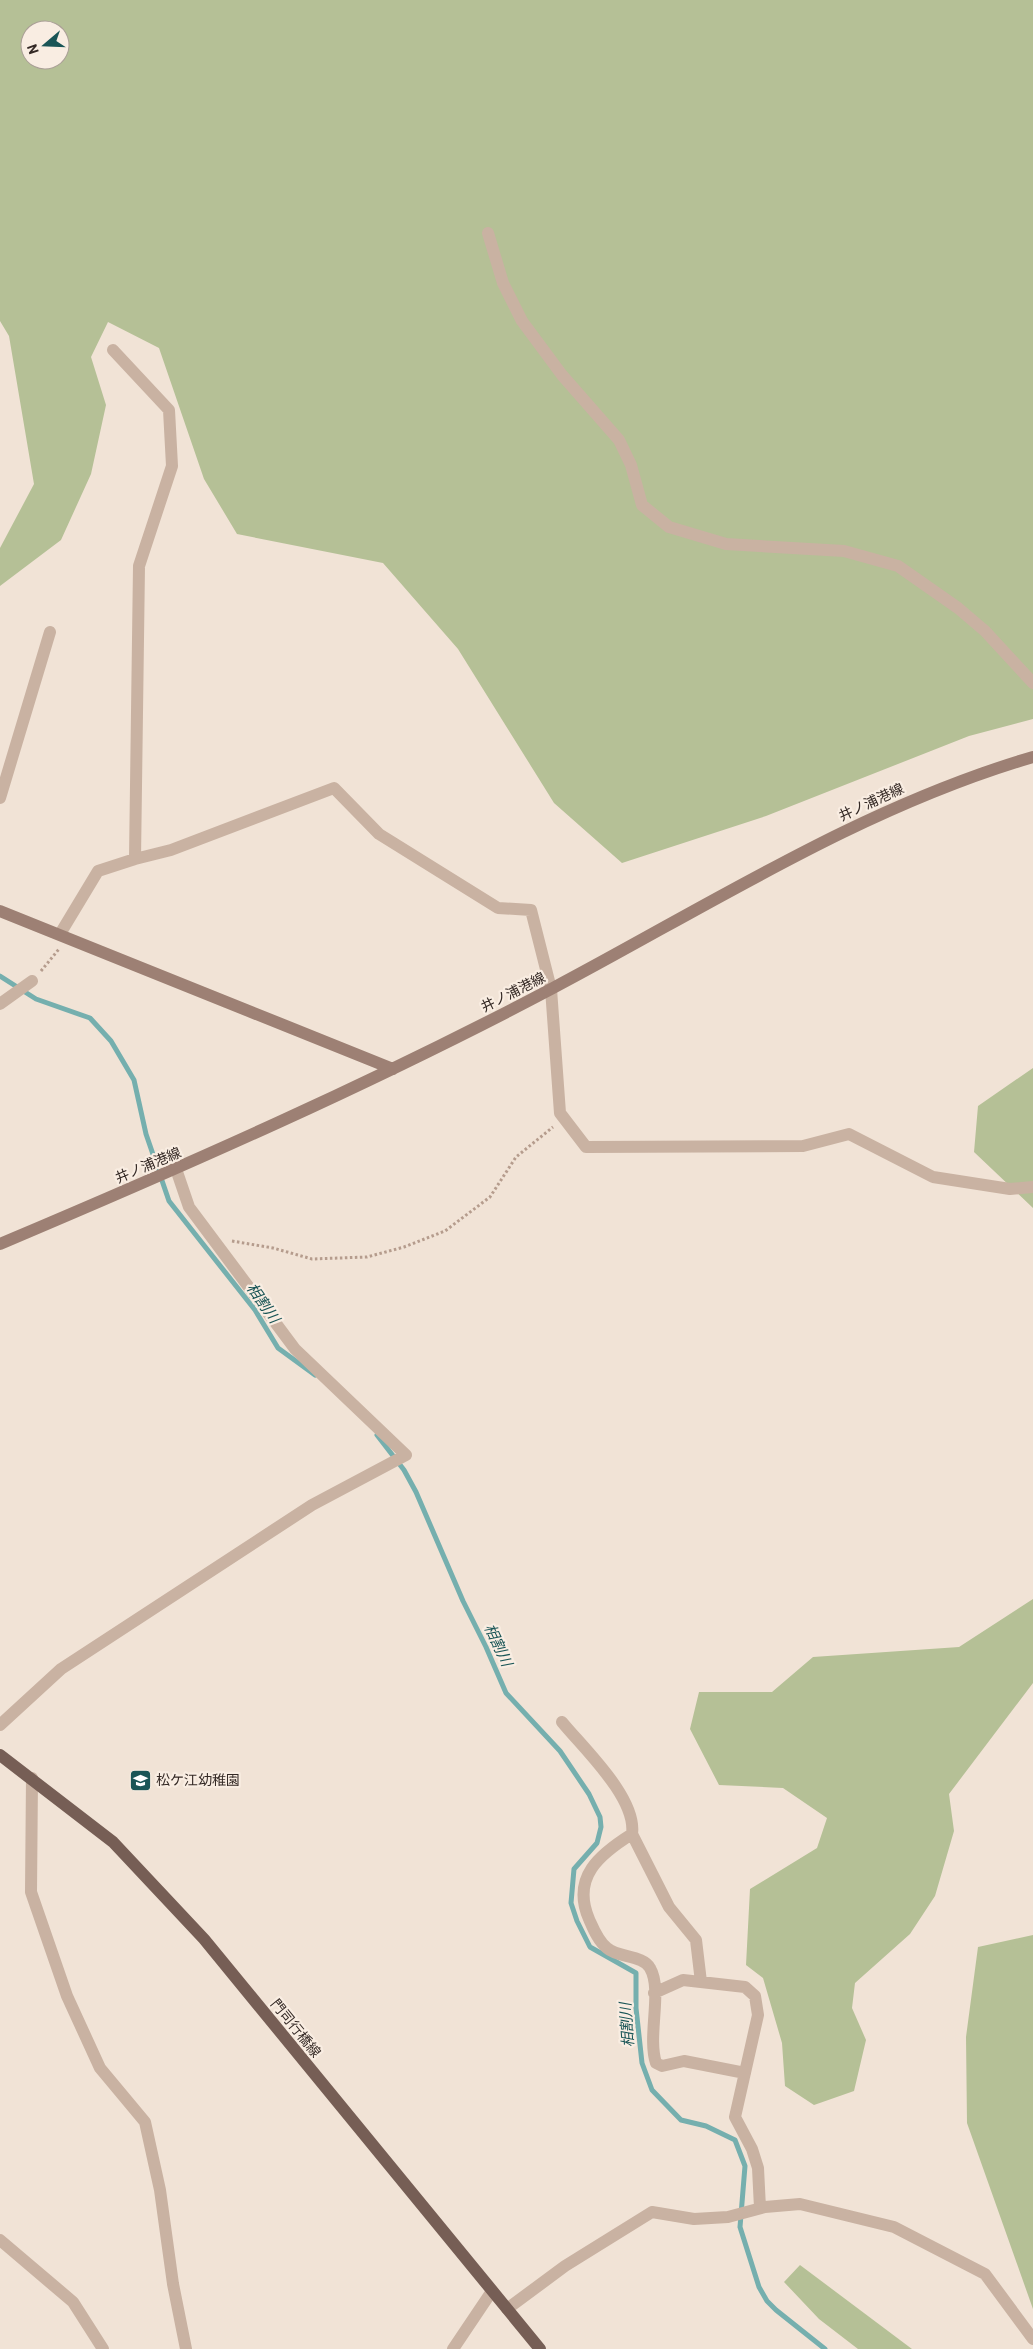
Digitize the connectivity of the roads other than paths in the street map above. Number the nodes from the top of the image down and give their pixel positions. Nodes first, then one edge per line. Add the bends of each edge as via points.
1 (488, 234) dead end
2 (113, 350) dead end
3 (50, 632) dead end
4 (1033, 682) edge
5 (1033, 757) edge
6 (0, 798) edge
7 (135, 859) junction
8 (0, 911) edge
9 (64, 936) junction
10 (32, 981) road end
11 (551, 989) junction
12 (0, 1004) edge
13 (393, 1069) junction
14 (176, 1169) junction
15 (1033, 1187) edge
16 (0, 1244) edge
17 (562, 1722) dead end
18 (0, 1725) edge
19 (0, 1755) edge
20 (32, 1778) junction
21 (632, 1834) junction
22 (701, 1982) junction
23 (654, 1993) junction
24 (745, 2073) junction
25 (760, 2208) junction
26 (0, 2240) edge
27 (492, 2291) junction
28 (507, 2309) junction
29 (1033, 2339) edge
30 (103, 2349) edge
31 (186, 2349) edge
32 (453, 2349) edge
33 (540, 2349) edge

1 - 4 street via 503,283 522,321 562,376 619,440 631,465 642,505 669,527 726,544 844,551 898,566 985,631
2 - 7 street via 169,410 172,466 139,566
3 - 6 street
5 - 11 main road, 井ノ浦港線 via 991,769 865,820
7 - 9 street via 98,871
7 - 11 street via 172,850 334,788 379,834 498,908 531,910
8 - 9 main road
9 - 13 main road
10 - 12 street
11 - 13 main road, 井ノ浦港線
11 - 15 street via 560,1113 586,1147 803,1146 849,1134 933,1177 1010,1189
13 - 14 main road, 井ノ浦港線
14 - 16 main road, 井ノ浦港線
14 - 18 street via 189,1207 295,1349 406,1455 312,1505 61,1669
17 - 21 street via 624,1800 634,1824
19 - 20 main road, 門司行橋線
20 - 27 main road, 門司行橋線 via 113,1842 204,1939
20 - 31 street via 32,1892 67,1996 100,2068 145,2122 160,2190
21 - 22 street via 669,1907 696,1940
21 - 23 street via 605,1851 586,1878 582,1896 594,1930 606,1947 650,1967
22 - 23 street via 683,1980
22 - 24 street via 745,1987 755,1996 758,2015
23 - 24 street via 656,2063 662,2066 684,2061
24 - 25 street via 735,2117 758,2168
25 - 28 street via 728,2216 694,2218 652,2212 565,2266
25 - 29 street via 800,2204 894,2227 985,2274
26 - 30 street via 73,2302
27 - 28 main road, 門司行橋線
27 - 32 street
28 - 33 main road, 門司行橋線

